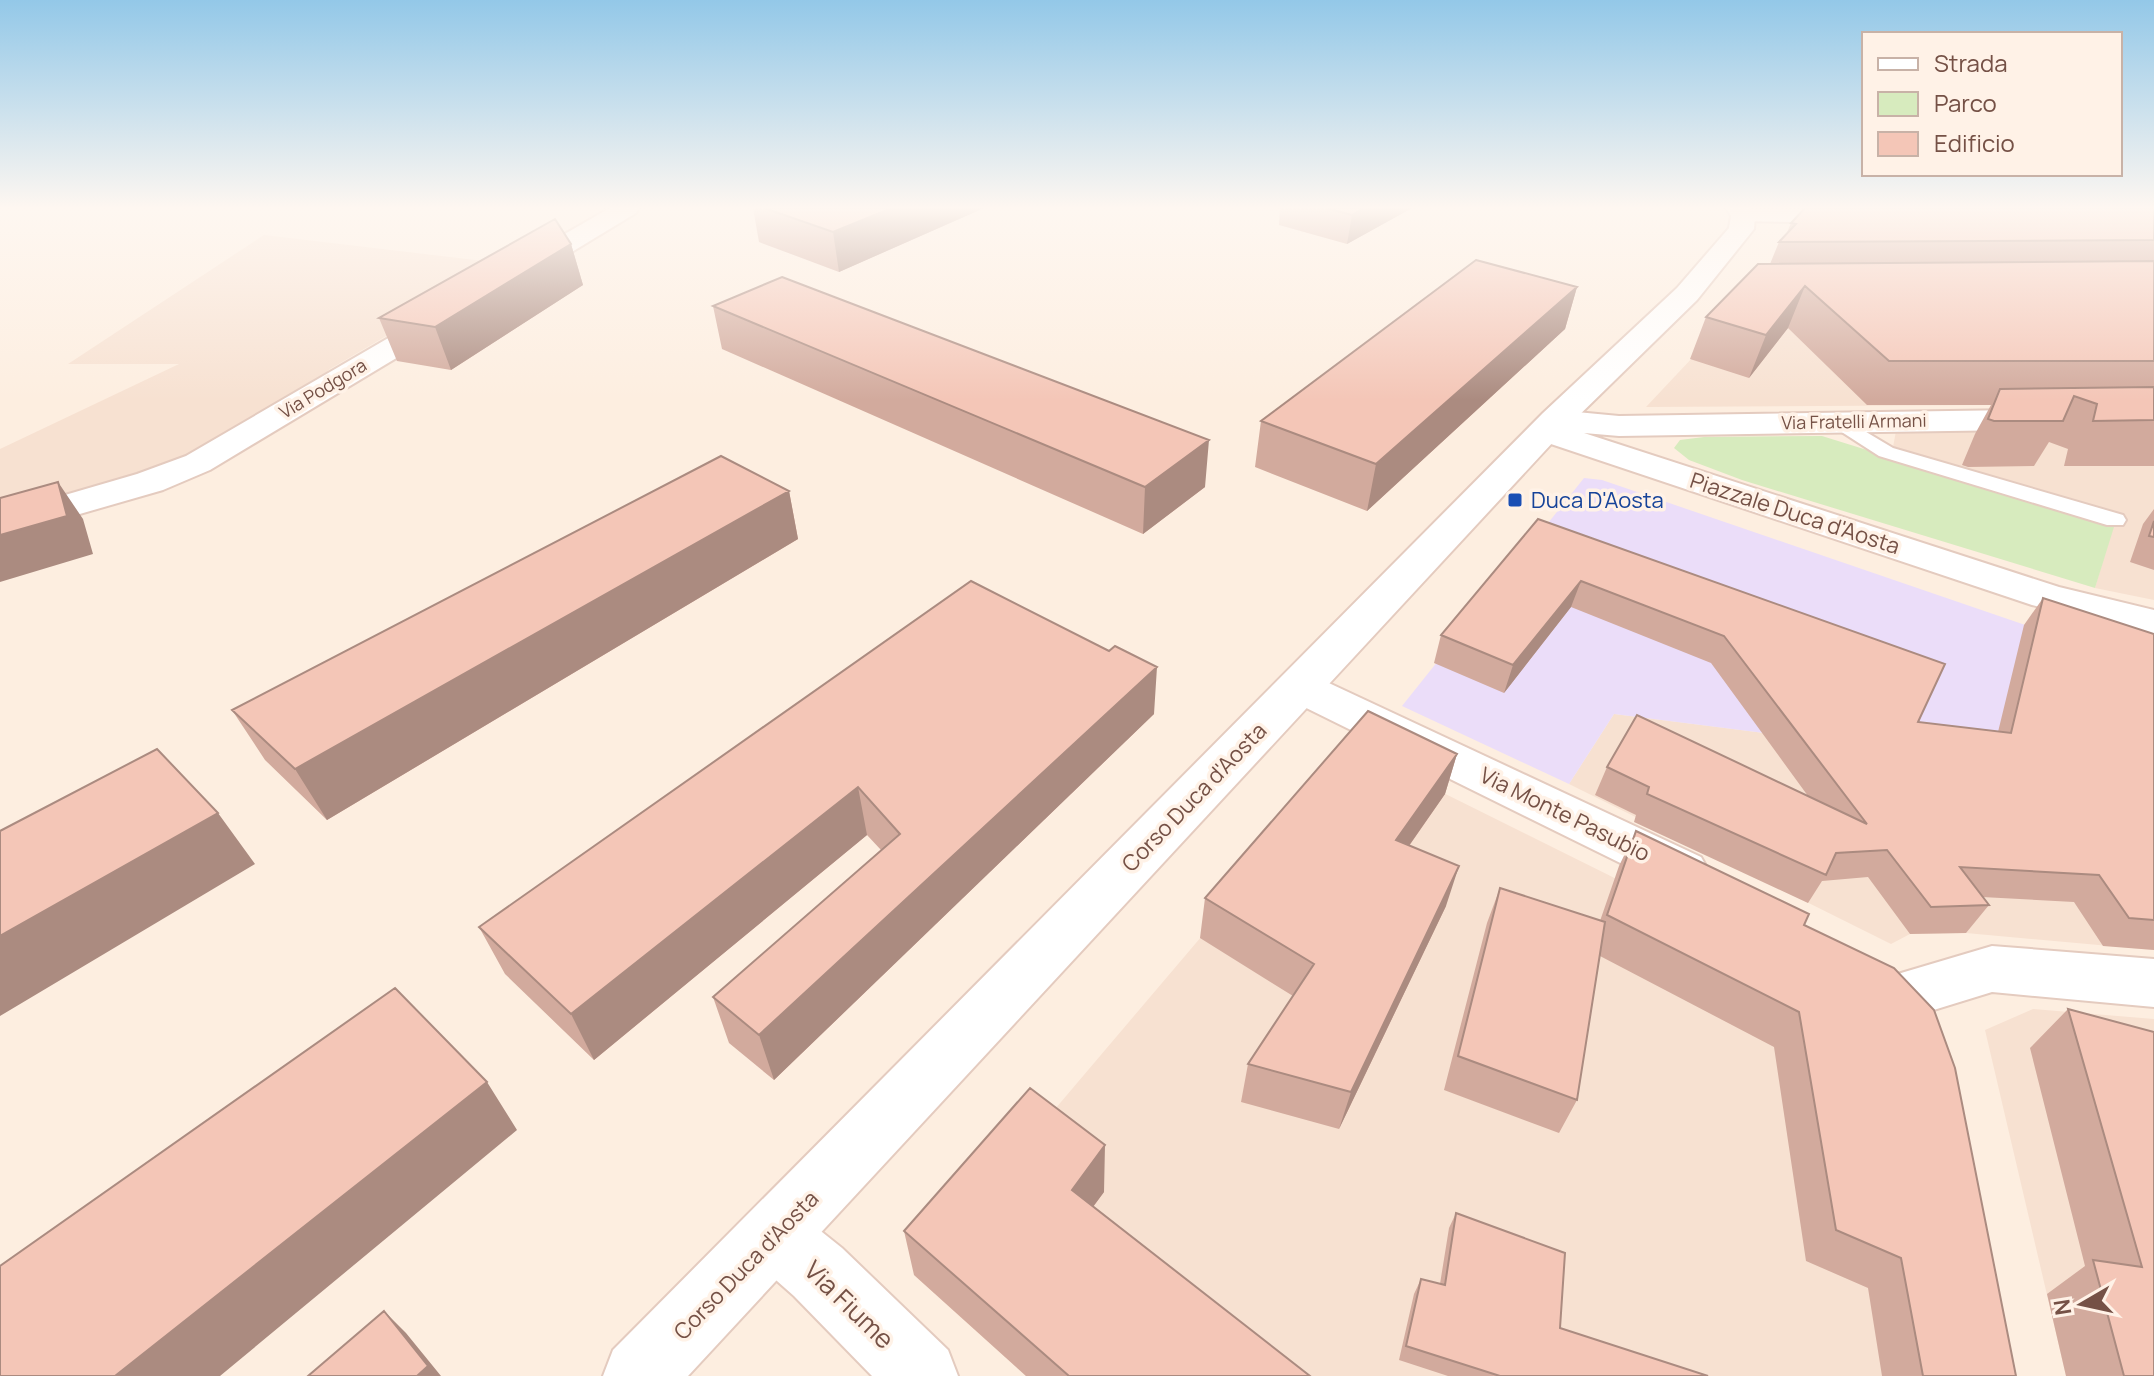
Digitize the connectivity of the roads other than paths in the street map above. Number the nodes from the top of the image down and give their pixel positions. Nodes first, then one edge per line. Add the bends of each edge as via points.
1 (519, 272) edge
2 (1714, 272) edge
3 (491, 289) edge
4 (464, 305) edge
5 (2154, 418) edge
6 (1841, 423) junction
7 (1550, 425) junction
8 (2115, 520) dead end
9 (0, 526) edge
10 (2046, 596) junction
11 (2154, 623) edge
12 (2154, 641) edge
13 (1300, 687) junction
14 (1729, 893) edge
15 (2154, 983) edge
16 (1908, 1002) edge
17 (774, 1235) junction
18 (639, 1376) edge
19 (922, 1376) edge

1 - 3 street
2 - 7 street, Corso Duca d'Aosta via 1703,294
4 - 9 street, Via Podgora via 198,463
5 - 6 street, Via Fratelli Armani
6 - 7 street, Via Fratelli Armani
6 - 8 lane via 1886,452
7 - 10 street, Piazzale Duca d'Aosta
7 - 13 street, Corso Duca d'Aosta
10 - 11 street, Piazzale Duca d'Aosta
10 - 12 street, Piazzale Duca d'Aosta
13 - 14 street, Via Monte Pasubio
13 - 17 street, Corso Duca d'Aosta
15 - 16 street via 1992,969
17 - 18 street, Corso Duca d'Aosta
17 - 19 street, Via Fiume

